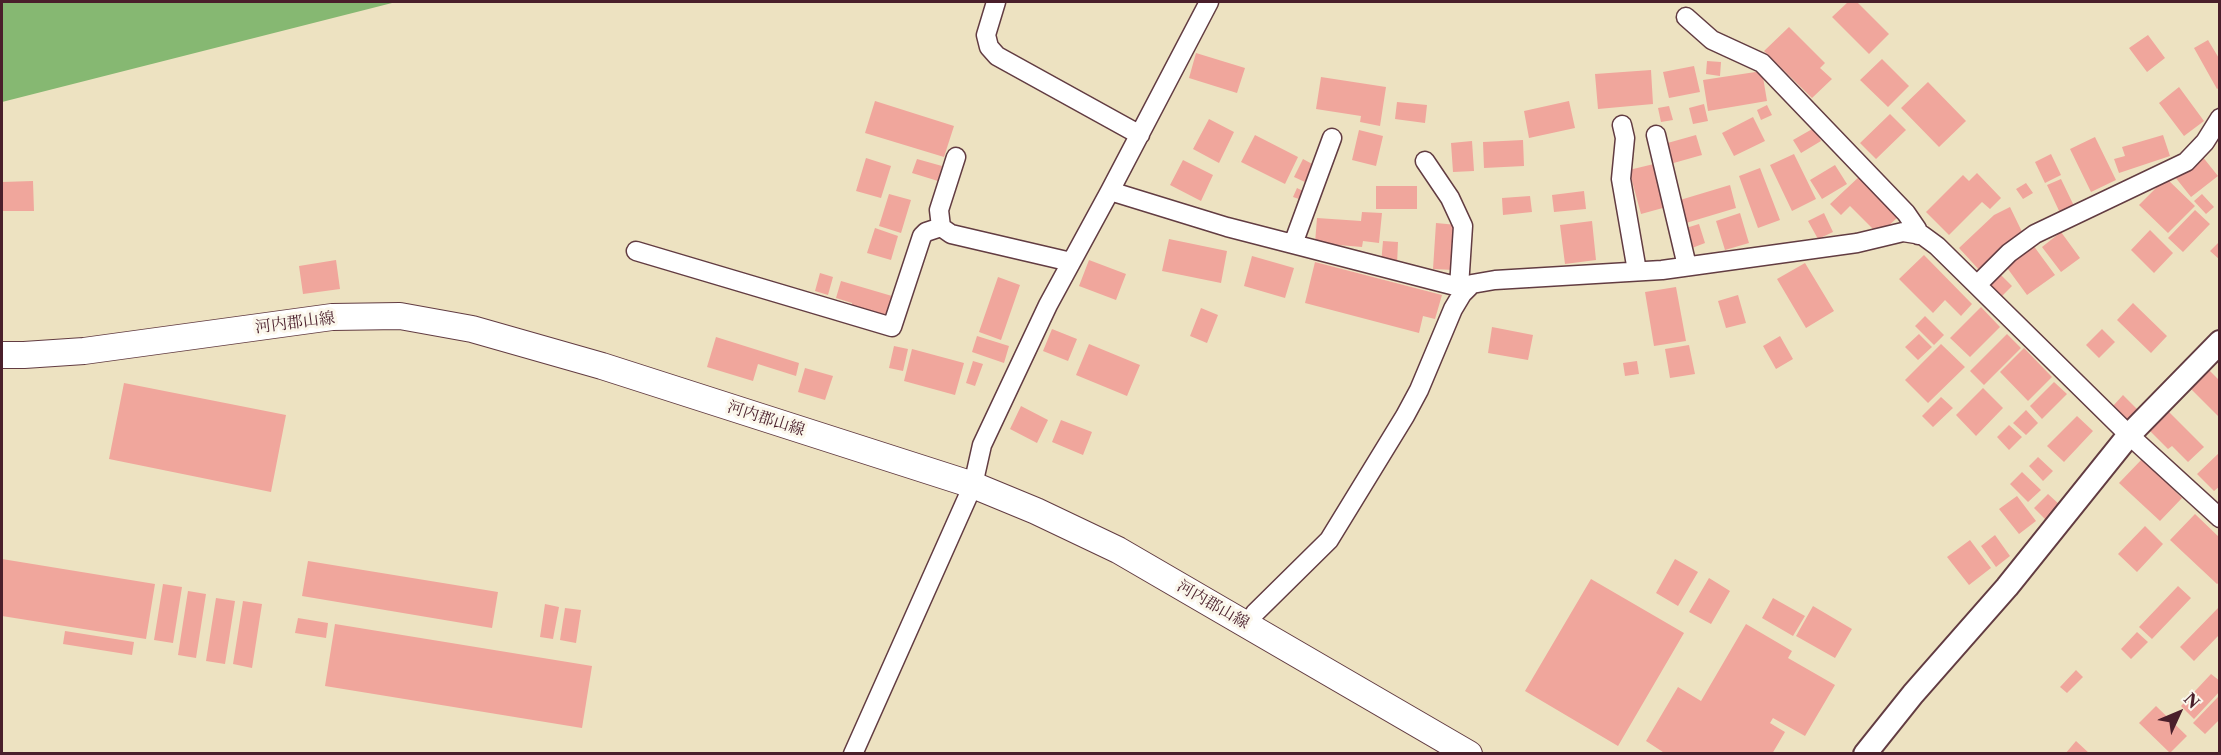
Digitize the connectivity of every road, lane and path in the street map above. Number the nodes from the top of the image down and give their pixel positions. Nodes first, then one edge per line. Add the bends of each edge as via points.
1 (996, 2) edge
2 (1209, 2) edge
3 (1686, 17) dead end
4 (2220, 118) edge
5 (1622, 125) dead end
6 (1140, 135) junction
7 (1656, 135) dead end
8 (1332, 138) dead end
9 (956, 157) dead end
10 (1425, 161) dead end
11 (1110, 191) junction
12 (941, 228) junction
13 (1918, 235) junction
14 (1293, 244) junction
15 (636, 252) dead end
16 (1071, 262) junction
17 (1687, 266) junction
18 (1637, 271) junction
19 (1977, 285) junction
20 (1463, 288) junction
21 (2220, 342) edge
22 (2, 355) edge
23 (2129, 435) junction
24 (973, 485) junction
25 (2220, 518) edge
26 (1247, 624) junction
27 (853, 753) edge
28 (1469, 753) edge
29 (1865, 753) edge

1 - 6 street via 986,35 997,56
2 - 6 street
3 - 13 street via 1713,40 1762,63 1906,213
4 - 19 street via 2186,162 2035,234
5 - 18 street via 1625,138 1621,179
6 - 11 street
7 - 17 street
8 - 14 street
9 - 12 street via 939,210
10 - 20 street via 1463,226
11 - 14 street
11 - 16 street
12 - 15 street via 922,236 892,327
12 - 16 street via 951,234
13 - 17 street via 1903,232 1857,243
13 - 19 street via 1937,246
14 - 20 street
16 - 24 street via 982,445
17 - 18 street
18 - 20 street via 1495,280
19 - 23 street
20 - 26 street via 1419,390 1334,533
21 - 23 street
22 - 24 main road, 河内郡山線 via 84,351 332,317 400,316 472,329 602,366
23 - 25 street
23 - 29 street via 2007,587
24 - 26 main road, 河内郡山線 via 1118,550
24 - 27 street
26 - 28 main road, 河内郡山線

